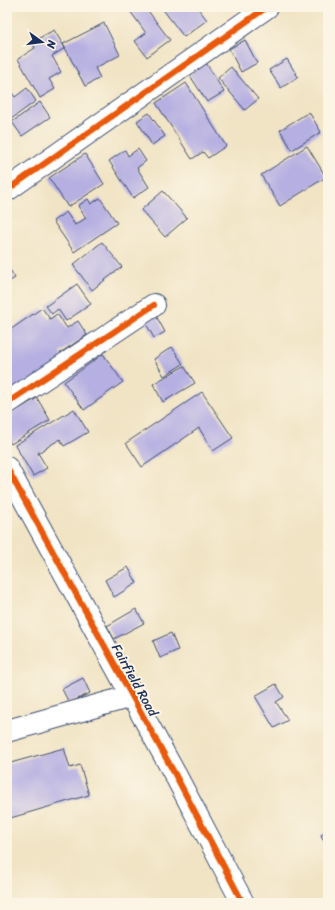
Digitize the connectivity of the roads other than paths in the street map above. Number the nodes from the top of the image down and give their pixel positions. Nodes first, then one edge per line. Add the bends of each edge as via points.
1 (267, 7) edge
2 (7, 190) edge
3 (154, 305) dead end
4 (7, 403) edge
5 (7, 468) edge
6 (132, 696) junction
7 (7, 731) edge
8 (243, 903) edge

1 - 2 street
3 - 4 street
5 - 6 street, Fairfield Road
6 - 7 street
6 - 8 street, Fairfield Road

